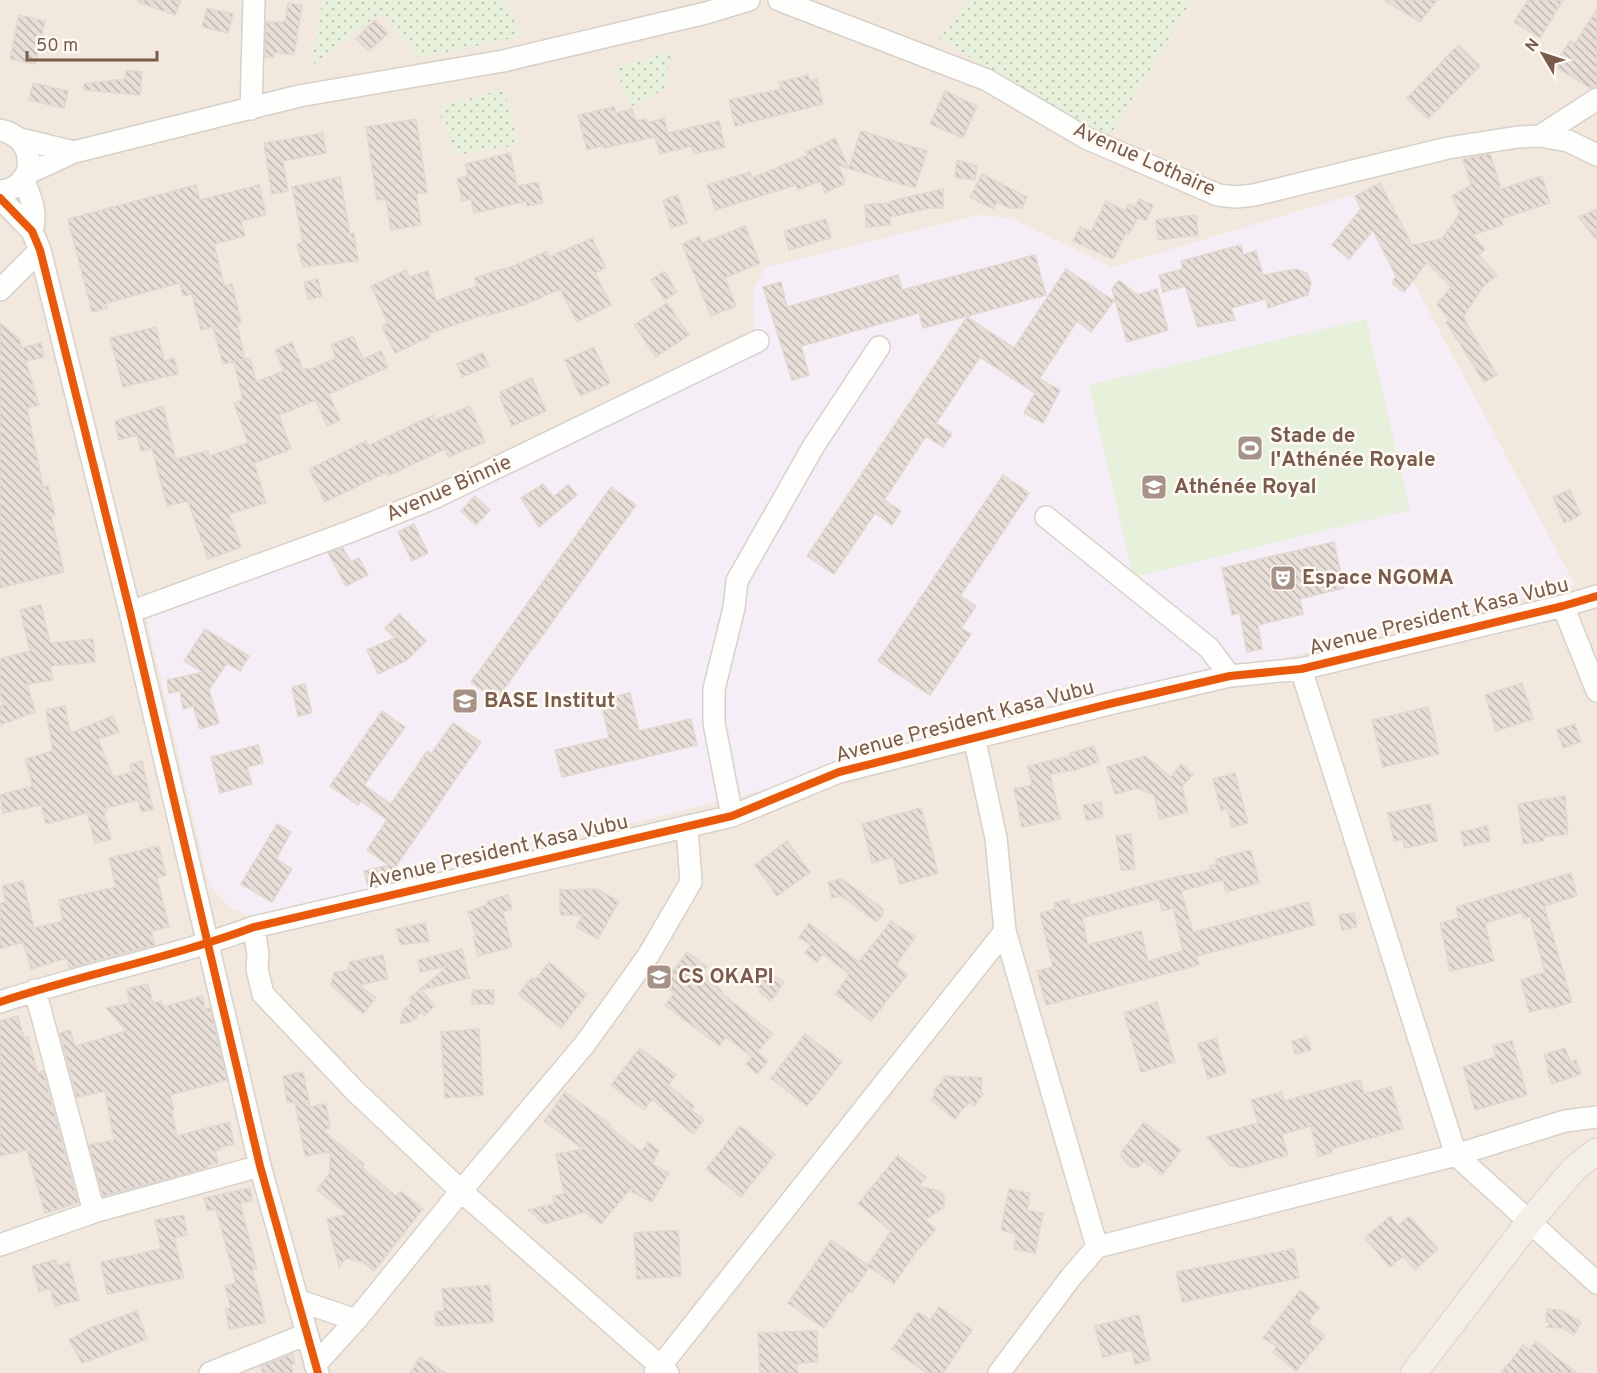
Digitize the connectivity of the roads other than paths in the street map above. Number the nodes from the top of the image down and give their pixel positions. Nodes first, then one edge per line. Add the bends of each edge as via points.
1 (254, 0) edge
2 (749, 0) edge
3 (779, 0) edge
4 (1597, 99) edge
5 (251, 109) junction
6 (0, 130) edge
7 (1540, 136) junction
8 (20, 139) junction
9 (74, 152) junction
10 (1597, 155) edge
11 (24, 176) junction
12 (0, 191) edge
13 (0, 198) edge
14 (36, 241) junction
15 (0, 290) edge
16 (758, 341) dead end
17 (879, 347) dead end
18 (1046, 517) dead end
19 (1597, 596) edge
20 (1563, 606) junction
21 (130, 612) junction
22 (1301, 669) junction
23 (1230, 676) junction
24 (1597, 691) edge
25 (974, 737) junction
26 (732, 816) junction
27 (687, 827) junction
28 (254, 927) junction
29 (1005, 931) junction
30 (209, 944) junction
31 (35, 990) junction
32 (0, 1002) edge
33 (1597, 1117) edge
34 (1597, 1151) edge
35 (1456, 1155) junction
36 (260, 1166) junction
37 (461, 1191) junction
38 (94, 1212) junction
39 (1530, 1221) junction
40 (0, 1245) edge
41 (1097, 1247) junction
42 (1597, 1283) edge
43 (297, 1300) junction
44 (356, 1320) junction
45 (307, 1334) junction
46 (317, 1369) edge
47 (661, 1371) edge
48 (210, 1373) edge
49 (999, 1373) edge
50 (1414, 1373) edge

1 - 5 street
2 - 5 street via 502,61 299,96
3 - 7 street, Avenue Lothaire via 987,80 1086,138 1218,195 1254,195 1448,148
4 - 7 street
5 - 9 street
6 - 8 street
7 - 10 street, Avenue Lothaire via 1568,141
8 - 9 street
8 - 11 street via 28,156
9 - 11 street
11 - 12 street via 15,186
11 - 14 street via 35,209
13 - 14 street
14 - 15 street
14 - 21 street
16 - 21 street, Avenue Binnie via 436,497
17 - 26 street via 813,447 737,581 714,689 714,723
18 - 23 street via 1209,648
19 - 20 street, Avenue President Kasa Vubu
20 - 22 street, Avenue President Kasa Vubu
20 - 24 street
21 - 30 street
22 - 23 street, Avenue President Kasa Vubu
22 - 35 street
23 - 25 street, Avenue President Kasa Vubu
25 - 26 street, Avenue President Kasa Vubu via 839,772
25 - 29 street via 996,838
26 - 27 street, Avenue President Kasa Vubu
27 - 28 street, Avenue President Kasa Vubu
27 - 37 street via 691,882 648,956 585,1044
28 - 30 street, Avenue President Kasa Vubu
28 - 37 street via 263,994 355,1091
29 - 41 street
29 - 47 street
30 - 31 street, Avenue President Kasa Vubu
30 - 36 street
31 - 32 street, Avenue President Kasa Vubu
31 - 38 street
33 - 35 street via 1565,1121
34 - 39 main road via 1574,1169
35 - 39 street
35 - 41 street
36 - 38 street
36 - 43 street
37 - 44 street
37 - 47 street
38 - 40 street
39 - 42 street
39 - 50 main road
41 - 49 street
43 - 44 street
43 - 45 street
44 - 46 street
45 - 46 street
45 - 48 street

